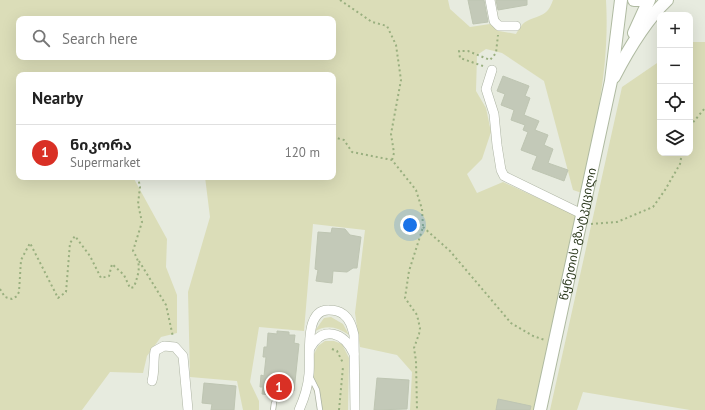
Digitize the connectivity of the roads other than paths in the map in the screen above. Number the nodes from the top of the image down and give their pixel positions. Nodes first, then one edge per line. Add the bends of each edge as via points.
1 (490, 0) edge
2 (612, 0) edge
3 (621, 0) edge
4 (634, 0) edge
5 (649, 0) edge
6 (667, 0) edge
7 (516, 26) dead end
8 (627, 53) junction
9 (614, 58) junction
10 (492, 70) road end
11 (611, 81) junction
12 (582, 214) junction
13 (310, 348) junction
14 (355, 355) junction
15 (309, 375) junction
16 (152, 381) dead end
17 (274, 403) dead end
18 (188, 410) edge
19 (273, 410) edge
20 (299, 410) edge
21 (320, 410) edge
22 (355, 410) edge
23 (540, 410) edge

1 - 7 street via 494,21 499,26
2 - 9 main road
3 - 9 main road
4 - 5 main road
5 - 8 main road
6 - 8 main road
8 - 11 main road
9 - 11 main road, წყნეთის გზატკეცილი
10 - 12 street via 486,90 494,114 501,170 504,176
11 - 12 main road, წყნეთის გზატკეცილი
12 - 23 main road, წყნეთის გზატკეცილი
13 - 14 street via 324,334 338,335 345,339
13 - 14 street via 311,325 315,316 326,310 333,310 344,314 352,326
13 - 15 street
14 - 22 street
15 - 20 street
15 - 21 lane via 317,390
16 - 18 street via 155,352 164,346 175,347 183,356
17 - 19 lane

